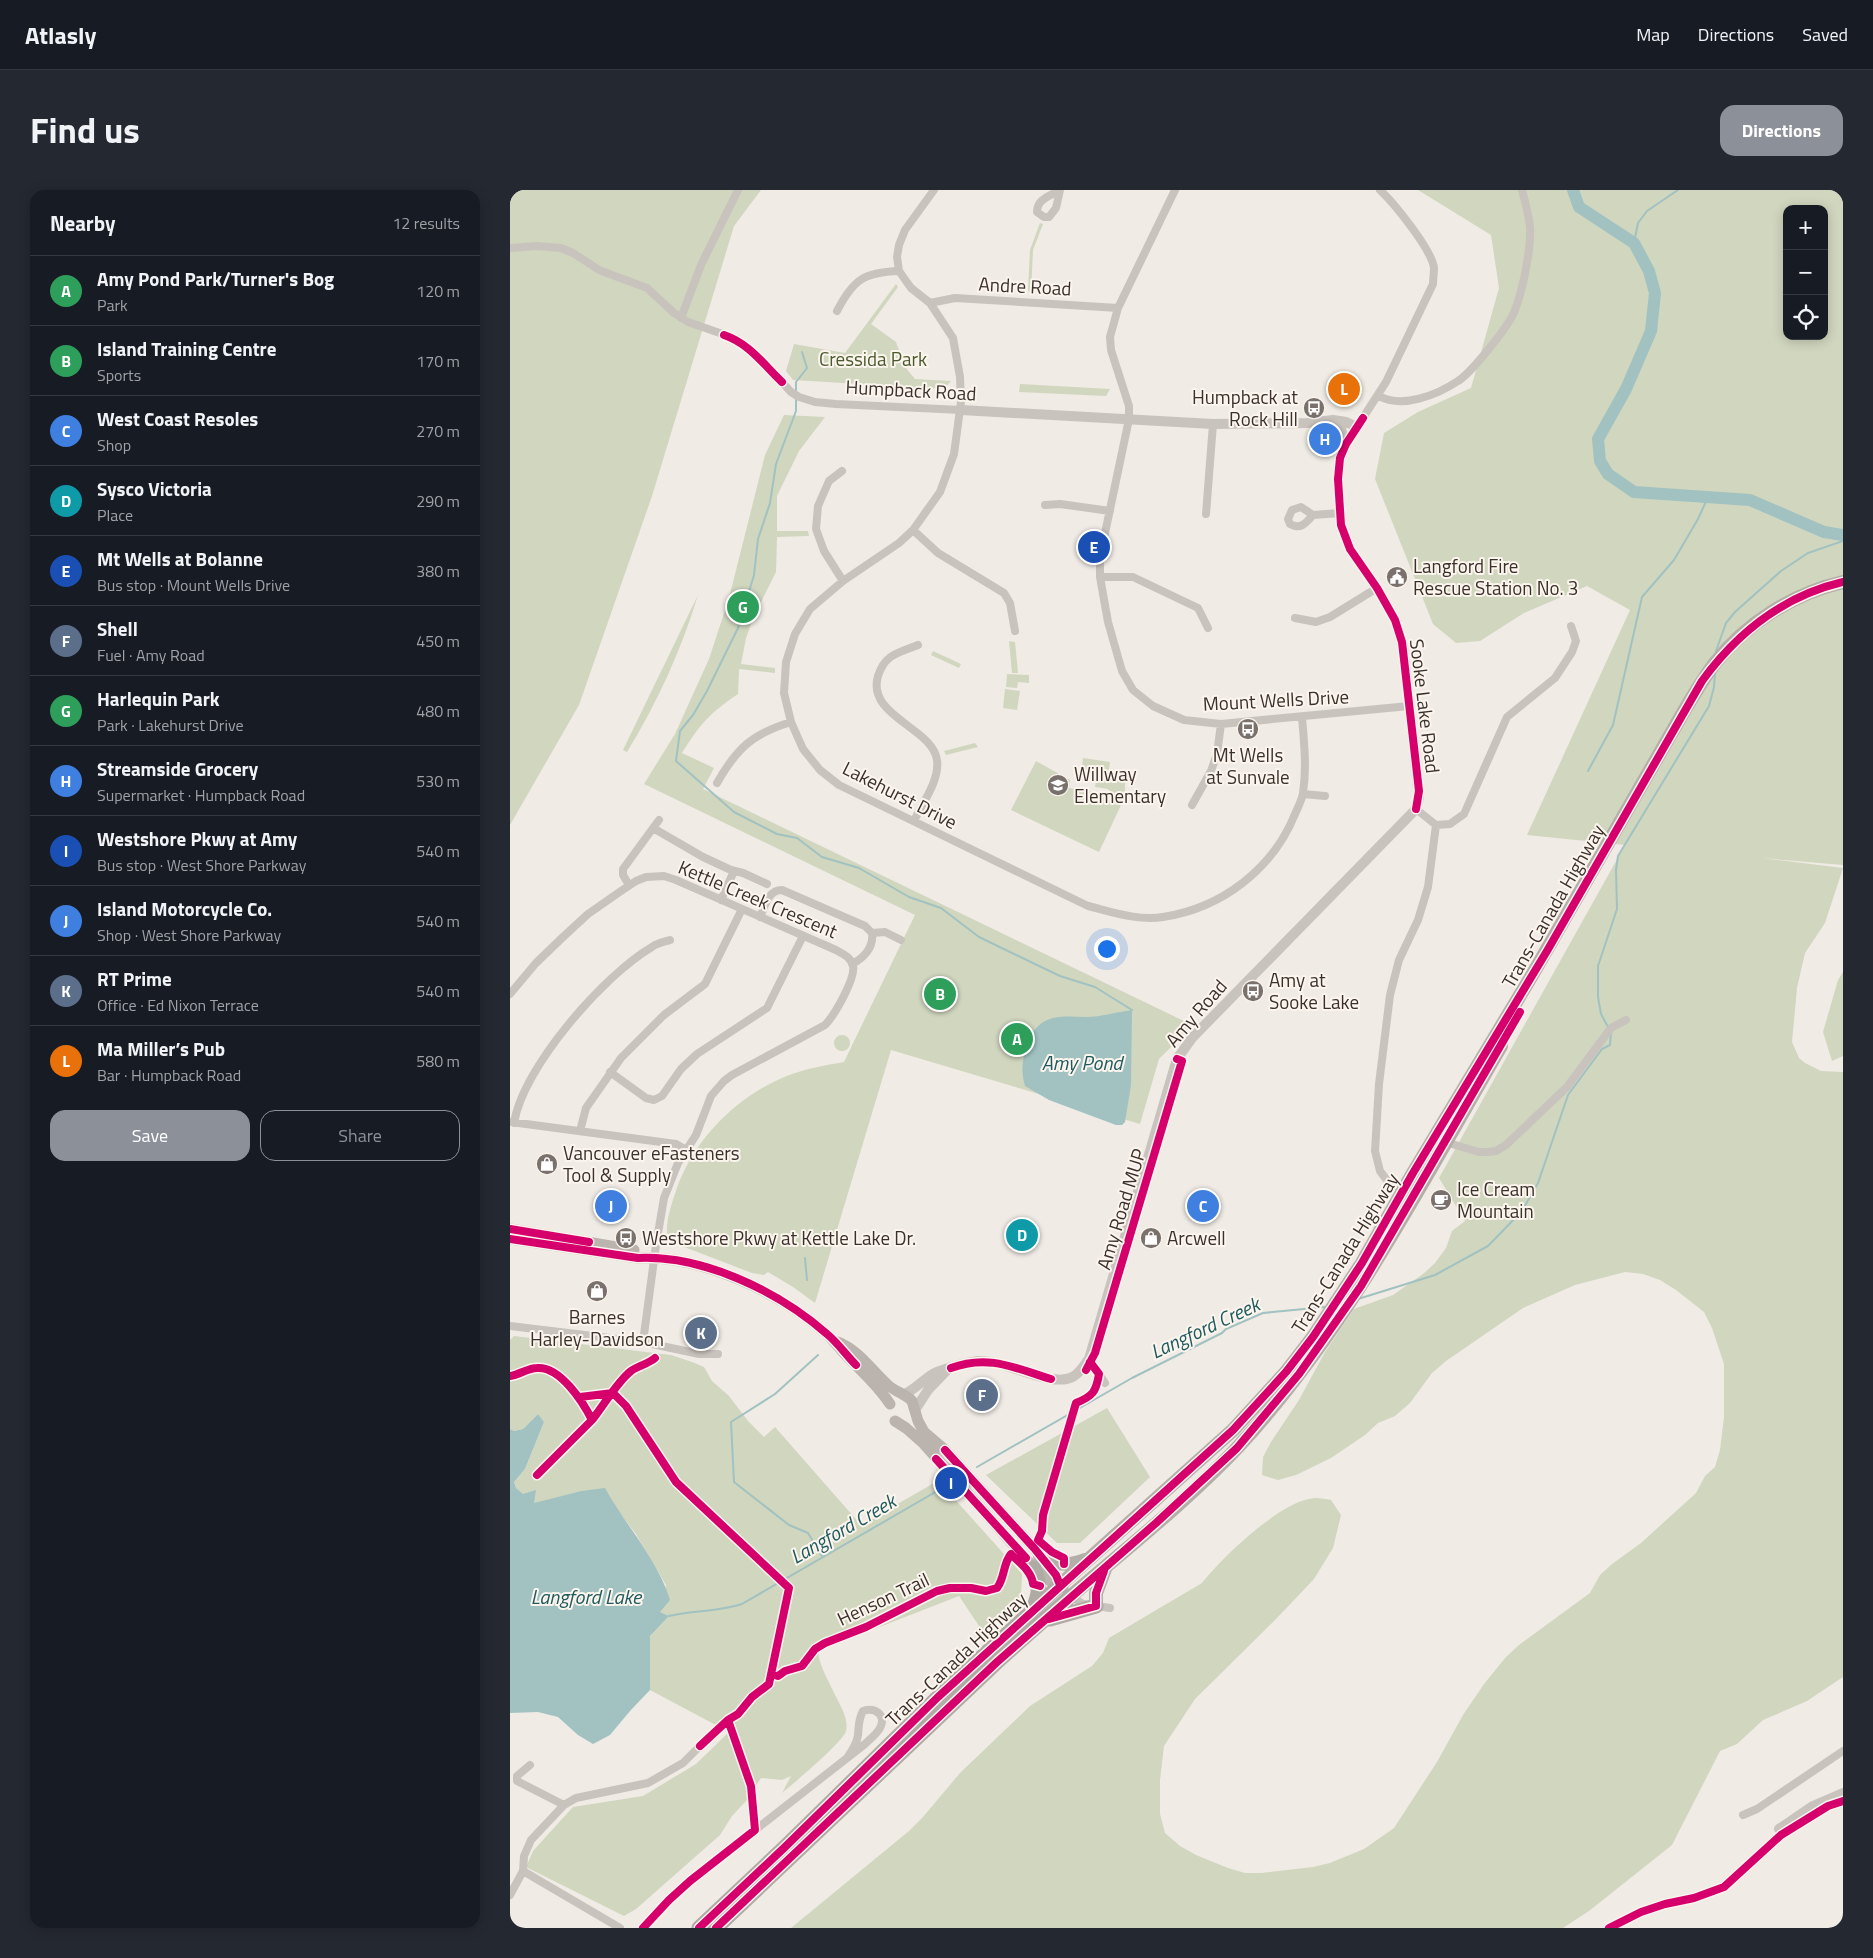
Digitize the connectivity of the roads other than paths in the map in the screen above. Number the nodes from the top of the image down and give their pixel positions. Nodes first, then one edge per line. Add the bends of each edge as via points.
1 (738, 190) edge
2 (934, 190) edge
3 (1175, 190) edge
4 (1380, 190) edge
5 (1522, 190) edge
6 (510, 248) edge
7 (899, 271) junction
8 (930, 303) junction
9 (1118, 308) junction
10 (837, 311) dead end
11 (681, 318) junction
12 (1379, 396) junction
13 (961, 410) junction
14 (1129, 419) junction
15 (1333, 420) junction
16 (1214, 424) junction
17 (1357, 427) junction
18 (1343, 450) junction
19 (842, 471) dead end
20 (1046, 505) dead end
21 (1110, 511) junction
22 (1340, 513) junction
23 (1206, 514) dead end
24 (1313, 514) dead end
25 (913, 530) junction
26 (1100, 577) junction
27 (843, 581) junction
28 (1843, 582) edge
29 (1377, 588) junction
30 (1843, 590) edge
31 (1295, 618) dead end
32 (1571, 626) dead end
33 (1208, 628) dead end
34 (1015, 631) dead end
35 (918, 645) dead end
36 (1410, 706) junction
37 (1302, 717) junction
38 (791, 722) junction
39 (1221, 724) junction
40 (717, 783) dead end
41 (1303, 794) junction
42 (1325, 796) dead end
43 (1192, 805) dead end
44 (1416, 809) junction
45 (659, 820) dead end
46 (914, 821) junction
47 (1436, 825) junction
48 (654, 828) junction
49 (734, 871) junction
50 (768, 884) dead end
51 (629, 885) junction
52 (721, 900) junction
53 (742, 909) junction
54 (760, 917) junction
55 (872, 933) junction
56 (803, 936) junction
57 (670, 940) dead end
58 (901, 940) dead end
59 (852, 964) junction
60 (510, 994) edge
61 (1626, 1020) dead end
62 (610, 1072) junction
63 (512, 1122) edge
64 (580, 1131) junction
65 (1445, 1142) junction
66 (686, 1150) junction
67 (1392, 1187) dead end
68 (510, 1229) edge
69 (510, 1239) edge
70 (654, 1257) junction
71 (1341, 1298) junction
72 (510, 1326) edge
73 (833, 1340) junction
74 (643, 1342) junction
75 (718, 1354) dead end
76 (1088, 1359) junction
77 (947, 1370) junction
78 (1105, 1383) dead end
79 (903, 1395) junction
80 (917, 1407) junction
81 (891, 1413) junction
82 (1169, 1488) junction
83 (1088, 1559) junction
84 (1037, 1562) junction
85 (1106, 1566) junction
86 (1060, 1585) junction
87 (1071, 1596) junction
88 (1103, 1607) junction
89 (1033, 1610) junction
90 (1038, 1625) junction
91 (700, 1746) dead end
92 (1843, 1751) edge
93 (848, 1758) junction
94 (530, 1765) dead end
95 (1843, 1793) edge
96 (1843, 1801) edge
97 (564, 1805) junction
98 (1743, 1815) dead end
99 (523, 1871) junction
100 (1712, 1892) junction
101 (510, 1895) edge
102 (620, 1928) edge
103 (642, 1928) edge
104 (699, 1928) edge
105 (716, 1928) edge
106 (1609, 1928) edge

1 - 11 street via 701,265
2 - 7 street via 905,230 897,256
3 - 9 street
4 - 12 street, Sooke Lake Road via 1419,239 1434,266 1433,284
5 - 12 street via 1530,228 1528,258 1515,311 1506,329 1460,380 1448,387 1400,402
6 - 11 street, Humpback Road via 562,248 599,270 647,288
7 - 8 street, Lakehurst Drive
7 - 10 street via 877,272 863,278 848,290
8 - 9 street, Andre Road via 955,298
8 - 13 street, Lakehurst Drive via 953,338 960,377
9 - 14 street via 1110,338 1111,350 1129,406
11 - 13 street, Humpback Road via 737,339 799,397 836,404
12 - 17 street, Sooke Lake Road
13 - 14 street, Humpback Road
13 - 25 street, Lakehurst Drive via 954,454 940,492
14 - 16 street, Humpback Road
14 - 21 street, Mount Wells Drive
15 - 16 street, Humpback Road
15 - 17 street, Humpback Road
15 - 18 street via 1343,431
16 - 23 street
17 - 18 street, Sooke Lake Road
18 - 22 street, Sooke Lake Road via 1339,468
19 - 27 street via 829,481 818,506 816,529 824,551
20 - 21 street
21 - 26 street, Mount Wells Drive via 1100,557
22 - 24 street
22 - 29 street, Sooke Lake Road via 1350,549
25 - 27 street, Lakehurst Drive
25 - 34 street via 938,553 1004,593 1010,603
26 - 33 street via 1133,577 1198,608
26 - 39 street, Mount Wells Drive via 1108,622 1122,670 1134,690 1153,706 1184,720
27 - 38 street, Lakehurst Drive via 810,609 795,634 786,662 784,692
28 - 71 highway, Trans-Canada Highway via 1772,612 1732,644 1702,681 1543,958
29 - 31 street via 1330,618 1316,622
29 - 36 street, Sooke Lake Road via 1395,620 1403,647
30 - 65 highway, Trans-Canada Highway via 1810,601 1768,624 1745,643 1713,680
32 - 47 street via 1576,641 1572,652 1555,678 1507,717 1464,814 1450,824
35 - 46 street via 891,655 882,665 876,682 879,698 929,745 937,760 935,778
36 - 37 street, Mount Wells Drive
36 - 44 street, Sooke Lake Road via 1419,791
37 - 39 street, Mount Wells Drive
37 - 41 street, Lakehurst Drive via 1306,759
38 - 40 street via 767,730 744,746 729,762
38 - 46 street, Lakehurst Drive via 803,749 820,770 839,785
39 - 43 street via 1217,754
41 - 42 street
41 - 46 street, Lakehurst Drive via 1288,832 1267,861 1245,882 1208,905 1163,918 1124,915 1088,906
44 - 47 street
44 - 76 street, Amy Road via 1192,1038 1177,1059
45 - 48 street
47 - 67 street via 1428,887 1418,920 1399,960 1390,995 1379,1084 1375,1151 1380,1171
48 - 49 street
48 - 51 street via 623,869
49 - 50 street
49 - 52 street
51 - 52 street, Kettle Creek Crescent via 646,877 664,876
51 - 60 street, Kettle Creek Crescent via 588,914 536,963
52 - 53 street, Kettle Creek Crescent
53 - 54 street, Kettle Creek Crescent
53 - 62 street via 703,987 648,1029
54 - 55 street via 771,895 782,890 865,926
54 - 56 street, Kettle Creek Crescent
55 - 58 street via 885,932
55 - 59 street via 864,957
56 - 59 street, Kettle Creek Crescent via 842,953
56 - 62 street via 767,1008 697,1054 662,1096 654,1100 646,1098
57 - 63 street via 652,946 581,1009 535,1072
59 - 66 street via 852,977 830,1021 724,1081 710,1096 696,1135
61 - 65 street via 1611,1028 1566,1087 1506,1145 1496,1151 1479,1152
62 - 64 street via 586,1108
63 - 64 street
64 - 66 street via 676,1144
65 - 71 highway via 1435,1148 1368,1262
65 - 85 highway, Trans-Canada Highway via 1361,1286 1287,1389 1219,1466
66 - 70 street via 664,1198
68 - 70 main road via 638,1250
69 - 70 main road via 638,1258
70 - 73 main road via 697,1264 752,1285 810,1320
70 - 74 street
71 - 82 highway, Trans-Canada Highway via 1257,1406
72 - 74 street
73 - 79 main road via 847,1345 887,1385
73 - 81 main road via 861,1369
74 - 75 street via 699,1354
76 - 77 street, Amy Road via 1076,1375 1063,1380 980,1361
76 - 78 street
77 - 79 street, Amy Road via 932,1373
77 - 80 street, Amy Road
79 - 80 main road
79 - 81 main road via 896,1397
80 - 81 main road via 908,1422 901,1423
80 - 84 main road via 921,1427
81 - 84 main road
82 - 83 highway, Trans-Canada Highway
82 - 87 highway via 1156,1508 1083,1578
83 - 84 highway via 1076,1564
83 - 86 highway, Trans-Canada Highway
84 - 86 main road via 1050,1580
84 - 89 highway via 1040,1591
85 - 87 highway, Trans-Canada Highway
85 - 88 highway via 1096,1593
86 - 87 main road
86 - 89 highway, Trans-Canada Highway
87 - 88 street via 1082,1604
87 - 90 highway, Trans-Canada Highway
88 - 90 highway via 1060,1615
89 - 104 highway, Trans-Canada Highway
90 - 105 highway, Trans-Canada Highway
91 - 97 street via 683,1763 648,1783 576,1798
92 - 98 street
93 - 93 street via 880,1729 882,1718 877,1711 863,1711 858,1721 856,1743
93 - 103 street via 690,1881
94 - 97 street via 517,1776 517,1781
95 - 100 street via 1824,1800 1783,1826
96 - 100 street via 1828,1806 1781,1835 1724,1887
97 - 99 street via 531,1840 524,1856
99 - 101 street
99 - 102 street
100 - 106 street via 1652,1908

